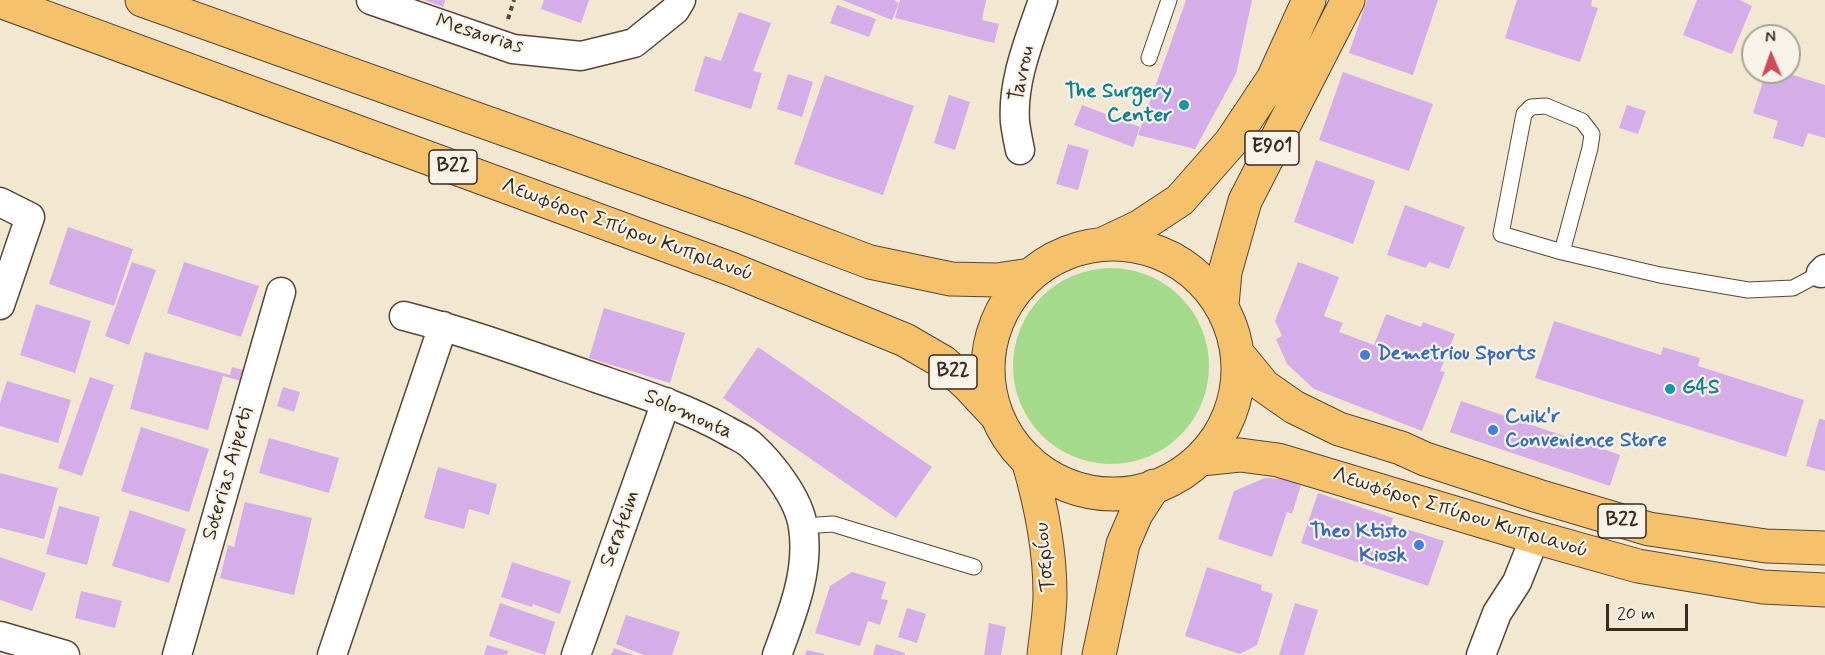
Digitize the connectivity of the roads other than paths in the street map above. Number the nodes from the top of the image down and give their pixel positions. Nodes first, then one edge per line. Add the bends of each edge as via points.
1 (142, 0) edge
2 (370, 0) edge
3 (681, 0) edge
4 (1043, 0) edge
5 (1169, 0) edge
6 (1309, 0) edge
7 (1347, 0) edge
8 (0, 1) edge
9 (1149, 58) dead end
10 (1020, 150) dead end
11 (0, 202) edge
12 (1101, 245) junction
13 (1562, 252) junction
14 (1823, 271) edge
15 (1030, 275) junction
16 (281, 292) dead end
17 (0, 305) edge
18 (1222, 305) junction
19 (404, 316) dead end
20 (443, 326) junction
21 (1237, 353) junction
22 (666, 402) junction
23 (995, 414) junction
24 (1201, 459) junction
25 (1028, 460) junction
26 (1154, 486) junction
27 (803, 526) junction
28 (1535, 537) junction
29 (1825, 548) edge
30 (974, 567) dead end
31 (1825, 590) edge
32 (0, 636) edge
33 (65, 655) edge
34 (177, 655) edge
35 (332, 655) edge
36 (576, 655) edge
37 (777, 655) edge
38 (1044, 655) edge
39 (1099, 655) edge
40 (1481, 655) edge

1 - 15 main road, B22 via 870,262 951,279 997,280
2 - 3 street, Mesaorias via 513,49 581,56 634,43 675,10
4 - 10 street, Tavrou via 1019,72 1016,122
5 - 9 lane
6 - 12 main road, E901 via 1273,80 1231,142 1180,200 1139,227
7 - 18 main road, E901 via 1245,201 1225,272
8 - 23 main road, Λεωφόρος Σπύρου Κυπριανού / B22 via 731,269 894,335 942,362
11 - 17 street via 30,217
12 - 15 main road via 1077,248
12 - 18 main road via 1119,243 1160,251 1196,273
13 - 13 lane via 1592,134 1582,121 1546,106 1531,107 1524,114 1501,234
13 - 14 lane via 1748,290 1793,288
15 - 23 main road via 1010,295 991,332 986,373
16 - 34 street, Soterias Aiperti
18 - 21 main road
19 - 20 street, Solomonta
20 - 22 street, Solomonta
20 - 35 street
21 - 24 main road via 1238,386 1226,426
21 - 29 main road, Λεωφόρος Σπύρου Κυπριανού / B22 via 1264,386 1294,407 1339,429 1538,496 1649,529 1766,546
22 - 27 street, Solomonta via 749,443 777,473
22 - 36 street, Serafeim
23 - 25 main road via 1016,449
24 - 26 main road via 1167,482
24 - 28 main road, Λεωφόρος Σπύρου Κυπριανού / B22 via 1240,455 1278,460
25 - 26 main road via 1047,476 1086,492 1127,494
25 - 38 main road, Τσερίου via 1041,502 1048,547 1050,596
26 - 39 main road via 1123,544
27 - 30 lane via 833,524
27 - 37 street, Solomonta via 804,561 799,595
28 - 31 main road, Λεωφόρος Σπύρου Κυπριανού / B22 via 1638,566 1763,587
28 - 40 street
32 - 33 street

